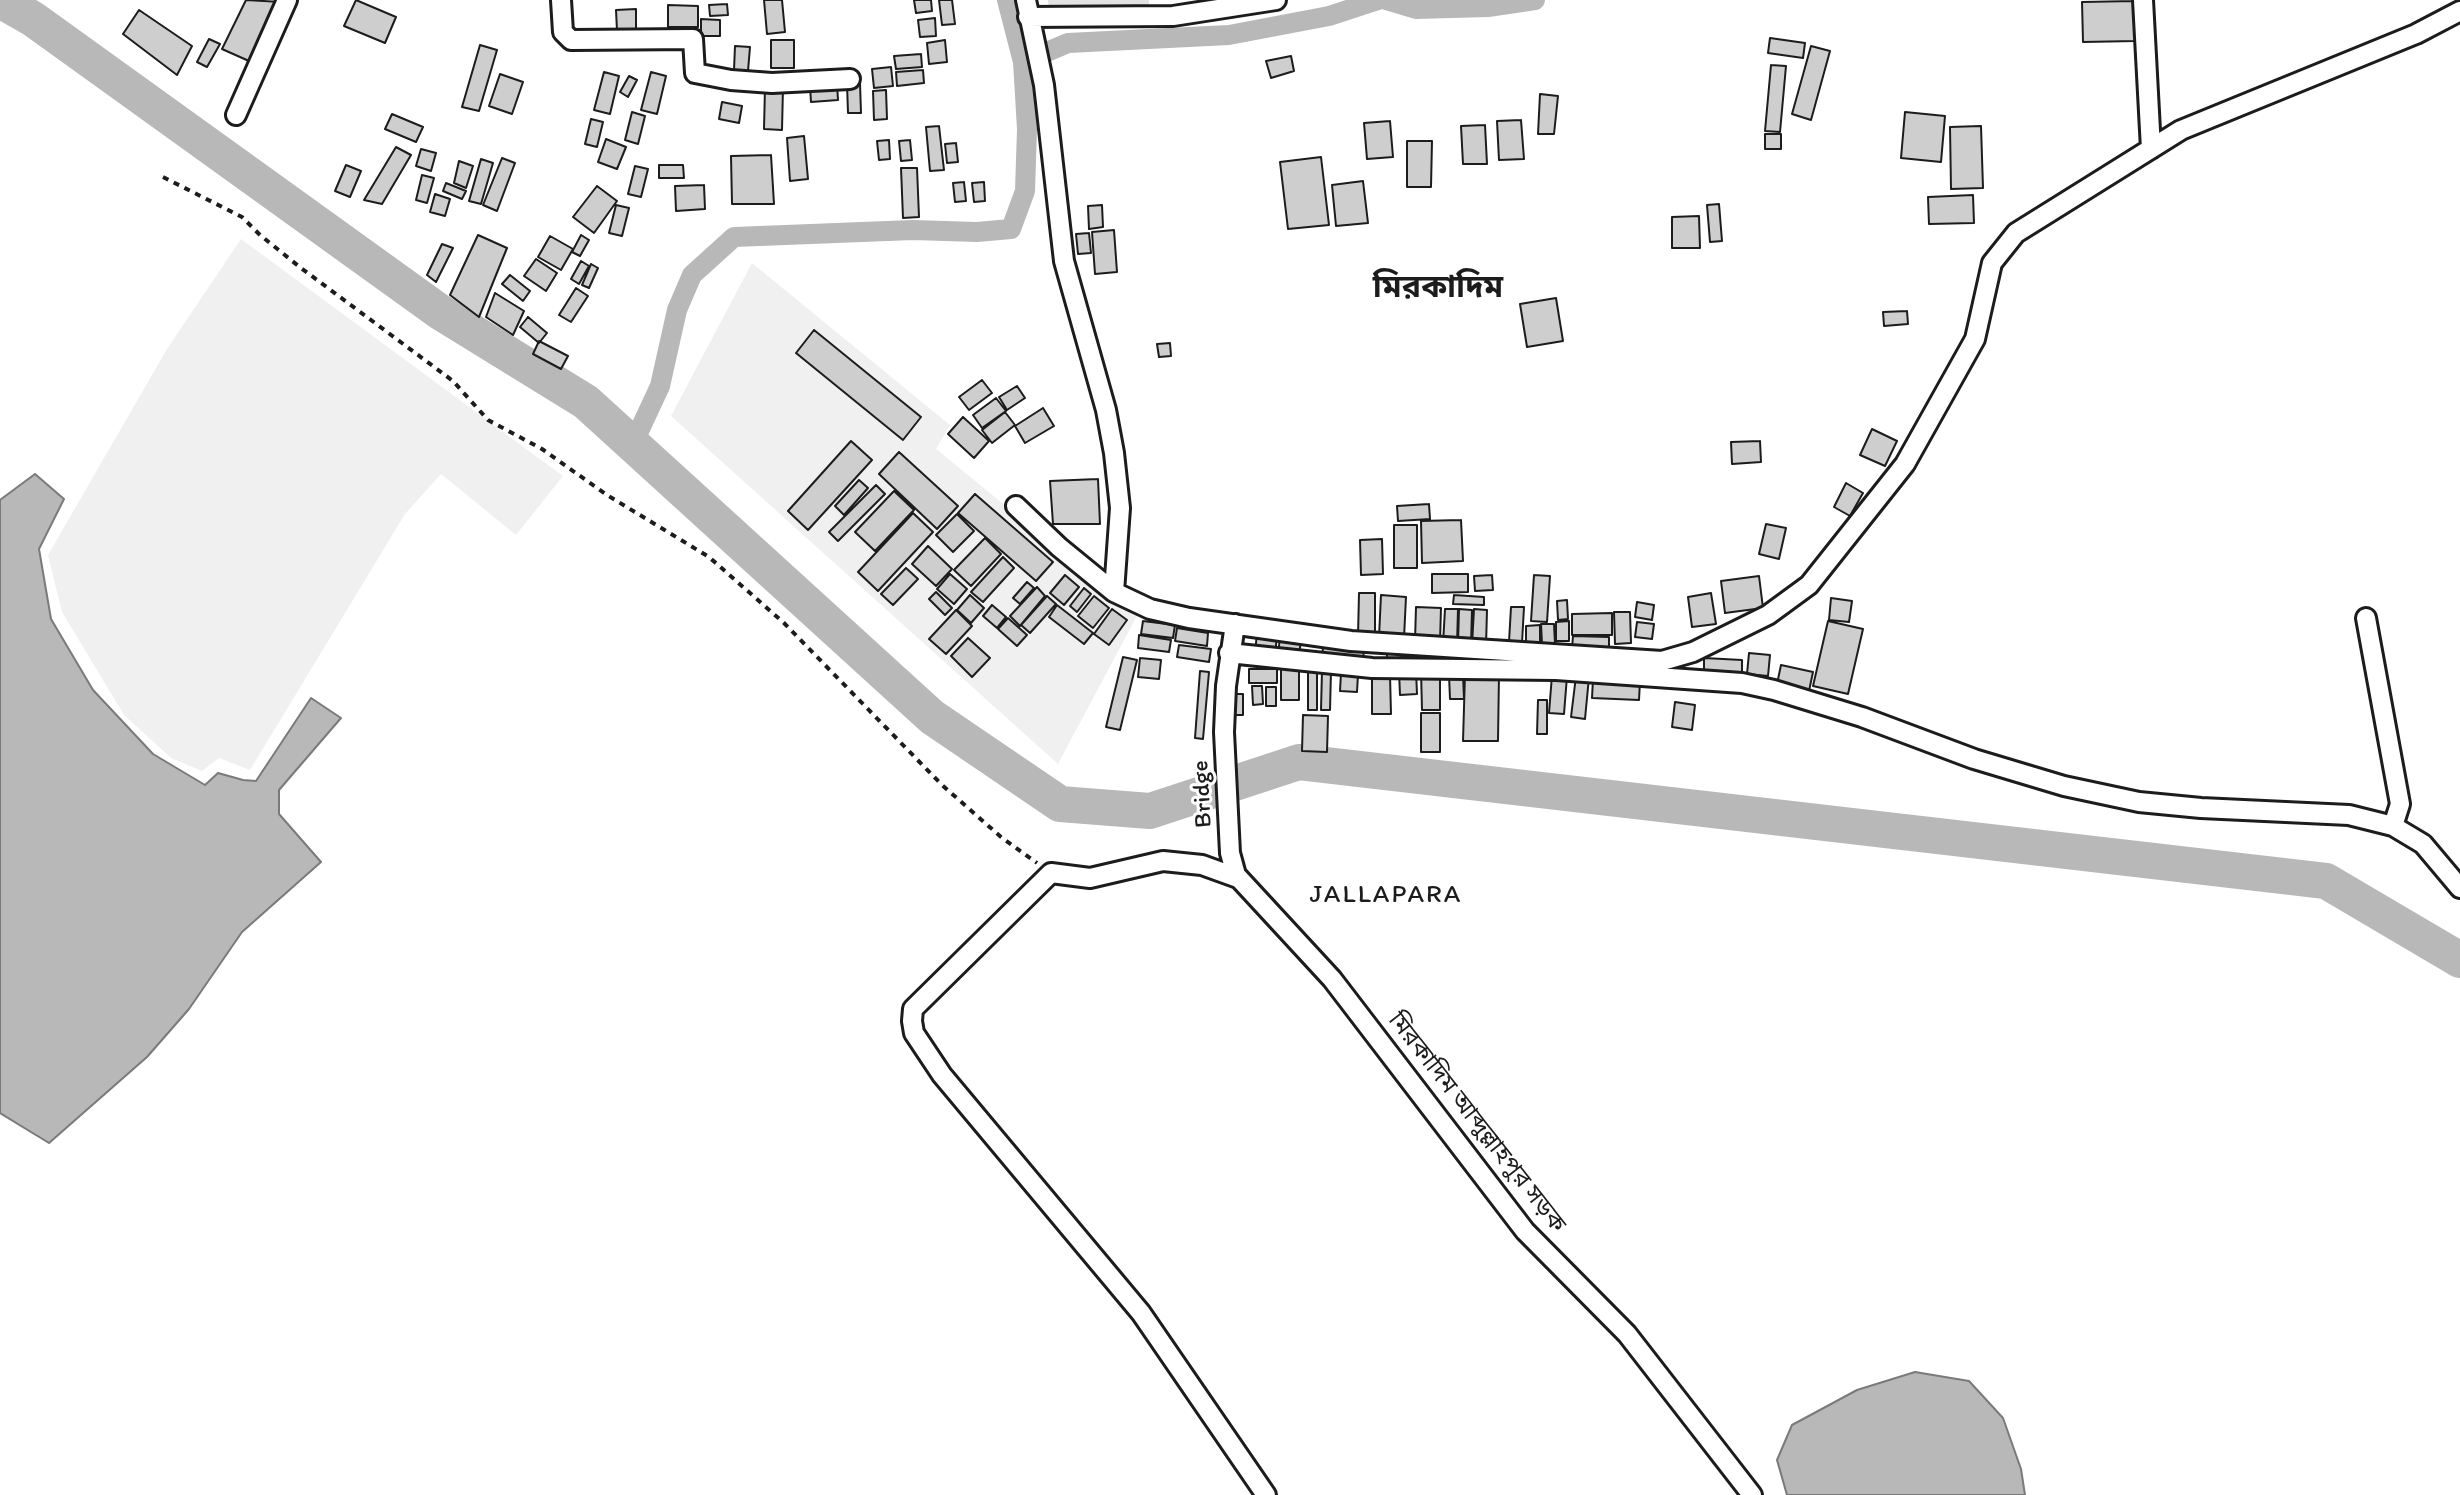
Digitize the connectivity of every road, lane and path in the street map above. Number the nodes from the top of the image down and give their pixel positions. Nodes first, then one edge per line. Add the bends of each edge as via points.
1 (287, 0) edge
2 (561, 0) edge
3 (1276, 0) edge
4 (2143, 0) edge
5 (1027, 8) edge
6 (2460, 11) edge
7 (850, 79) dead end
8 (236, 115) dead end
9 (2151, 149) junction
10 (163, 177) dead end
11 (1016, 506) dead end
12 (1114, 592) junction
13 (2366, 618) dead end
14 (1235, 624) junction
15 (1229, 653) junction
16 (2393, 826) junction
17 (1230, 853) joint
18 (1051, 873) junction
19 (1238, 878) junction
20 (2460, 888) edge
21 (1266, 1495) edge
22 (1752, 1495) edge

1 - 8 street
2 - 7 street via 563,32 571,40 693,39 695,73 772,83
3 - 5 street via 1173,16
4 - 9 street
5 - 12 street via 1044,85 1064,261 1114,453 1120,508
6 - 9 street via 2181,130
9 - 14 street via 2016,233 1992,263 1975,339 1905,464 1809,585 1768,615 1693,652 1662,661 1351,641
10 - 18 path via 242,217 301,268 453,381 488,420 709,557 784,623 942,785
11 - 12 street
12 - 14 street via 1150,609
13 - 16 street via 2400,804
14 - 15 street, Bridge
15 - 16 street via 1372,668 1556,670 1742,683 1862,717 2064,786 2139,802 2349,815
15 - 17 street, Bridge via 1224,732
16 - 20 street via 2423,844
17 - 19 street, মিরকাদিম আব্দুল্লাহপুর সড়ক
18 - 19 street via 1090,878 1163,861 1202,865
18 - 21 street via 913,1009 914,1033 942,1075 1141,1313
19 - 22 street, মিরকাদিম আব্দুল্লাহপুর সড়ক via 1332,979 1525,1231 1627,1334

